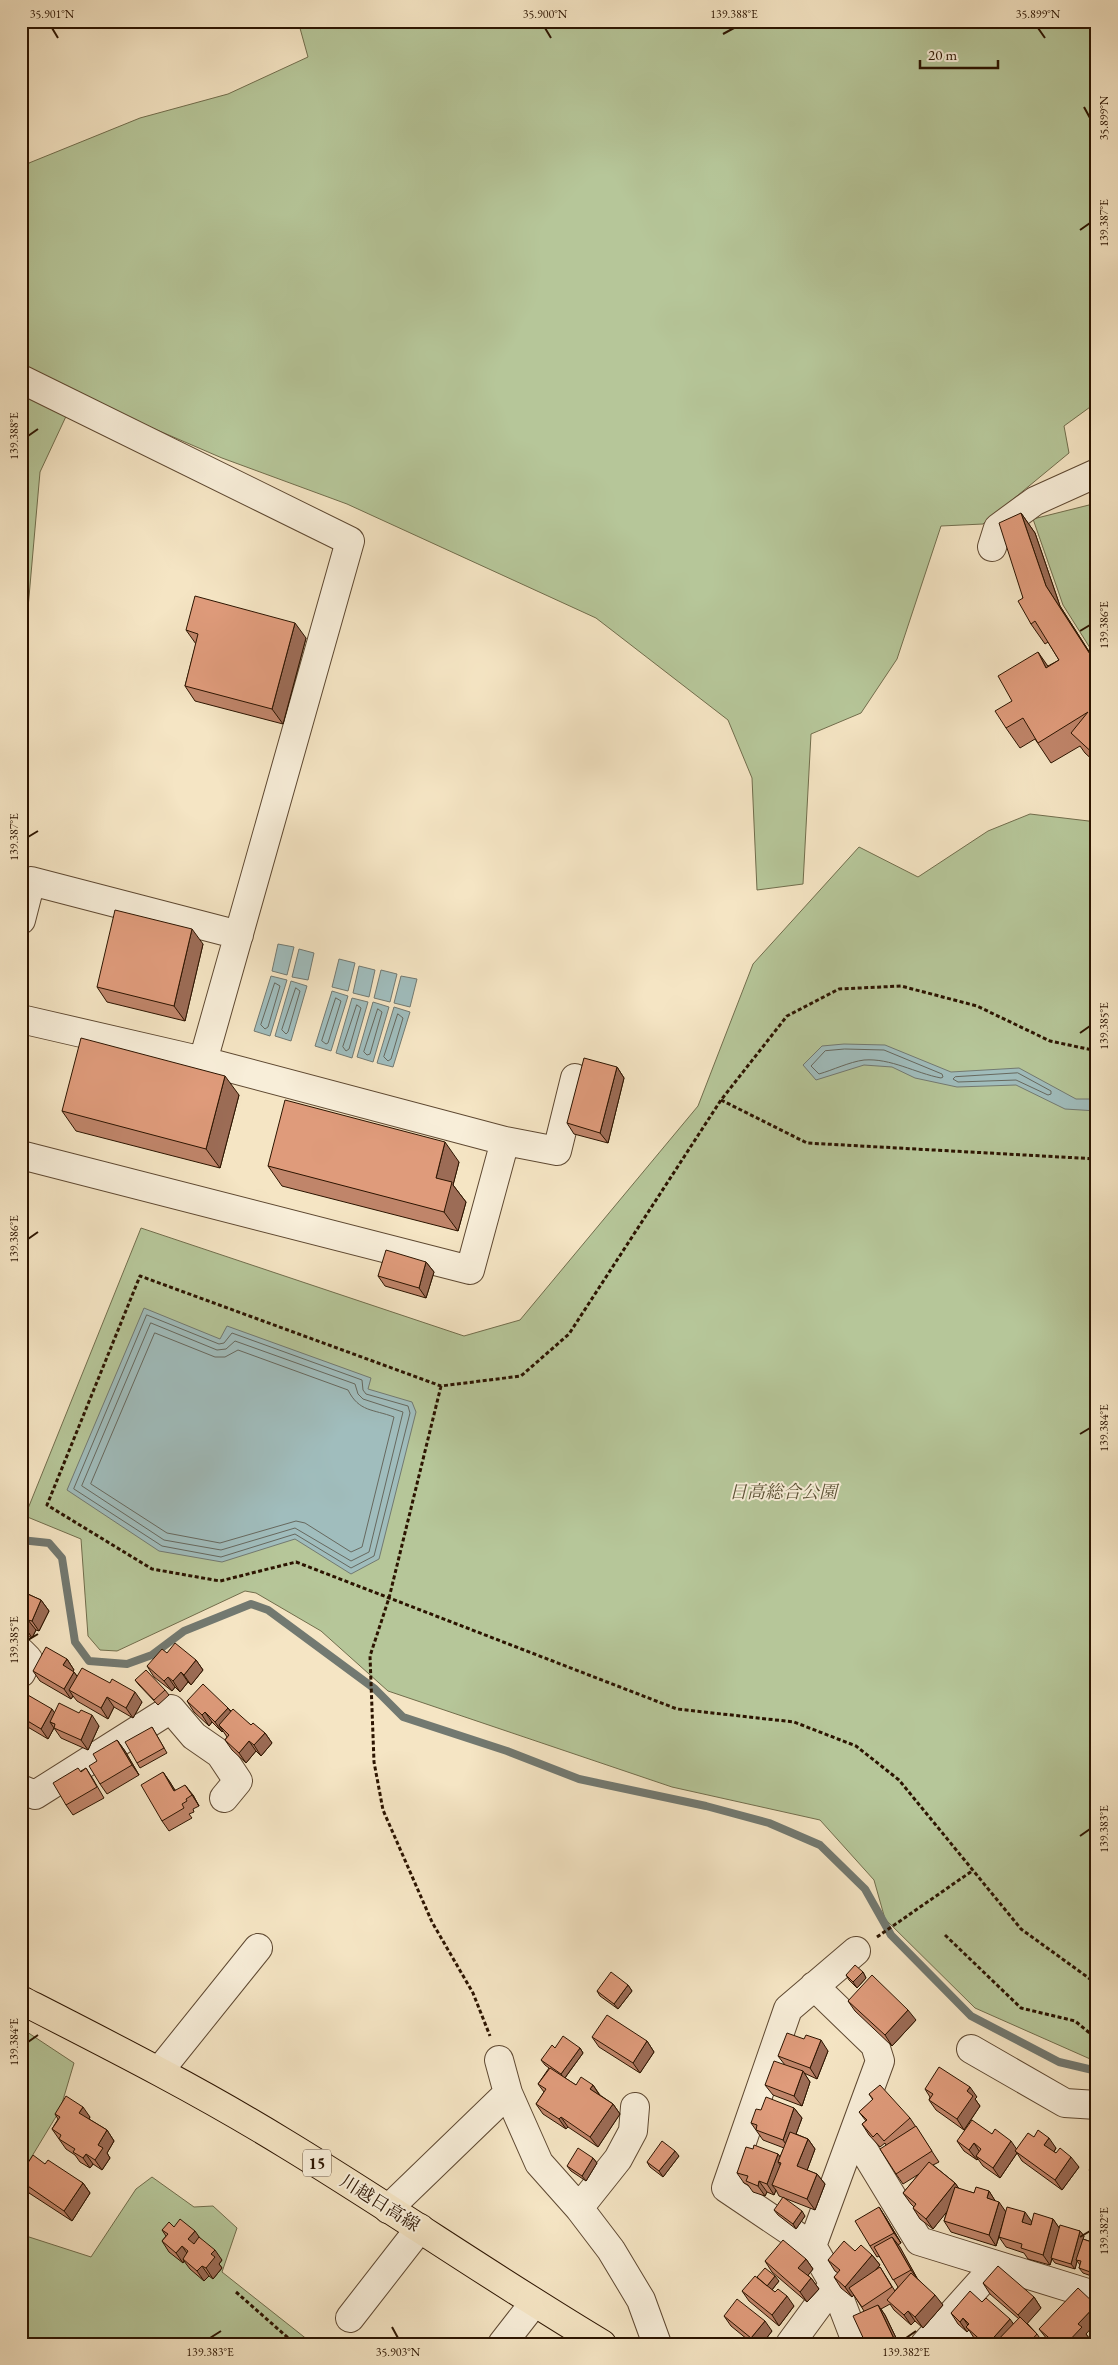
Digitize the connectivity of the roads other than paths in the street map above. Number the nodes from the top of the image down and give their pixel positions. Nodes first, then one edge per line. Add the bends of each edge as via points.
1 (21, 380) edge
2 (1097, 473) edge
3 (992, 546) dead end
4 (21, 920) edge
5 (239, 935) junction
6 (21, 1019) edge
7 (203, 1061) junction
8 (575, 1078) dead end
9 (505, 1141) junction
10 (21, 1155) edge
11 (21, 1652) edge
12 (21, 1673) edge
13 (21, 1789) edge
14 (224, 1798) dead end
15 (258, 1948) dead end
16 (856, 1951) road end
17 (814, 1986) junction
18 (21, 2000) edge
19 (971, 2049) dead end
20 (499, 2060) road end
21 (160, 2070) junction
22 (508, 2093) junction
23 (1097, 2105) edge
24 (635, 2107) dead end
25 (854, 2134) junction
26 (580, 2208) junction
27 (388, 2209) junction
28 (420, 2228) junction
29 (812, 2246) junction
30 (996, 2265) junction
31 (834, 2284) junction
32 (1097, 2296) edge
33 (534, 2303) junction
34 (350, 2318) dead end
35 (944, 2324) junction
36 (502, 2344) edge
37 (602, 2344) edge
38 (657, 2344) edge
39 (790, 2344) edge
40 (857, 2344) edge
41 (925, 2344) edge
42 (965, 2344) edge

1 - 5 street via 350,542
2 - 3 street via 1035,501 998,528
4 - 5 street via 31,881
5 - 7 street
6 - 7 street
7 - 9 street
8 - 9 street via 557,1151
9 - 10 street via 470,1270
11 - 12 street via 28,1659
13 - 14 street via 35,1795 171,1709 194,1736 220,1754 238,1780
15 - 21 street
16 - 17 street
17 - 25 street via 875,2046 880,2061
17 - 29 street via 788,2009 726,2188
18 - 21 main road, 川越日高線 / 15
19 - 23 street via 1065,2103
20 - 22 street
21 - 27 main road, 川越日高線 / 15
22 - 26 street via 539,2163
22 - 27 street
24 - 26 street via 633,2131 618,2159
25 - 29 street
25 - 30 street via 919,2241
26 - 38 street via 612,2250 641,2300
27 - 28 main road, 川越日高線 / 15
28 - 33 main road, 川越日高線 / 15
28 - 34 street
29 - 31 street
30 - 32 street
30 - 35 street
31 - 39 street
31 - 40 street
33 - 36 street
33 - 37 main road, 川越日高線 / 15
35 - 41 street
35 - 42 street

